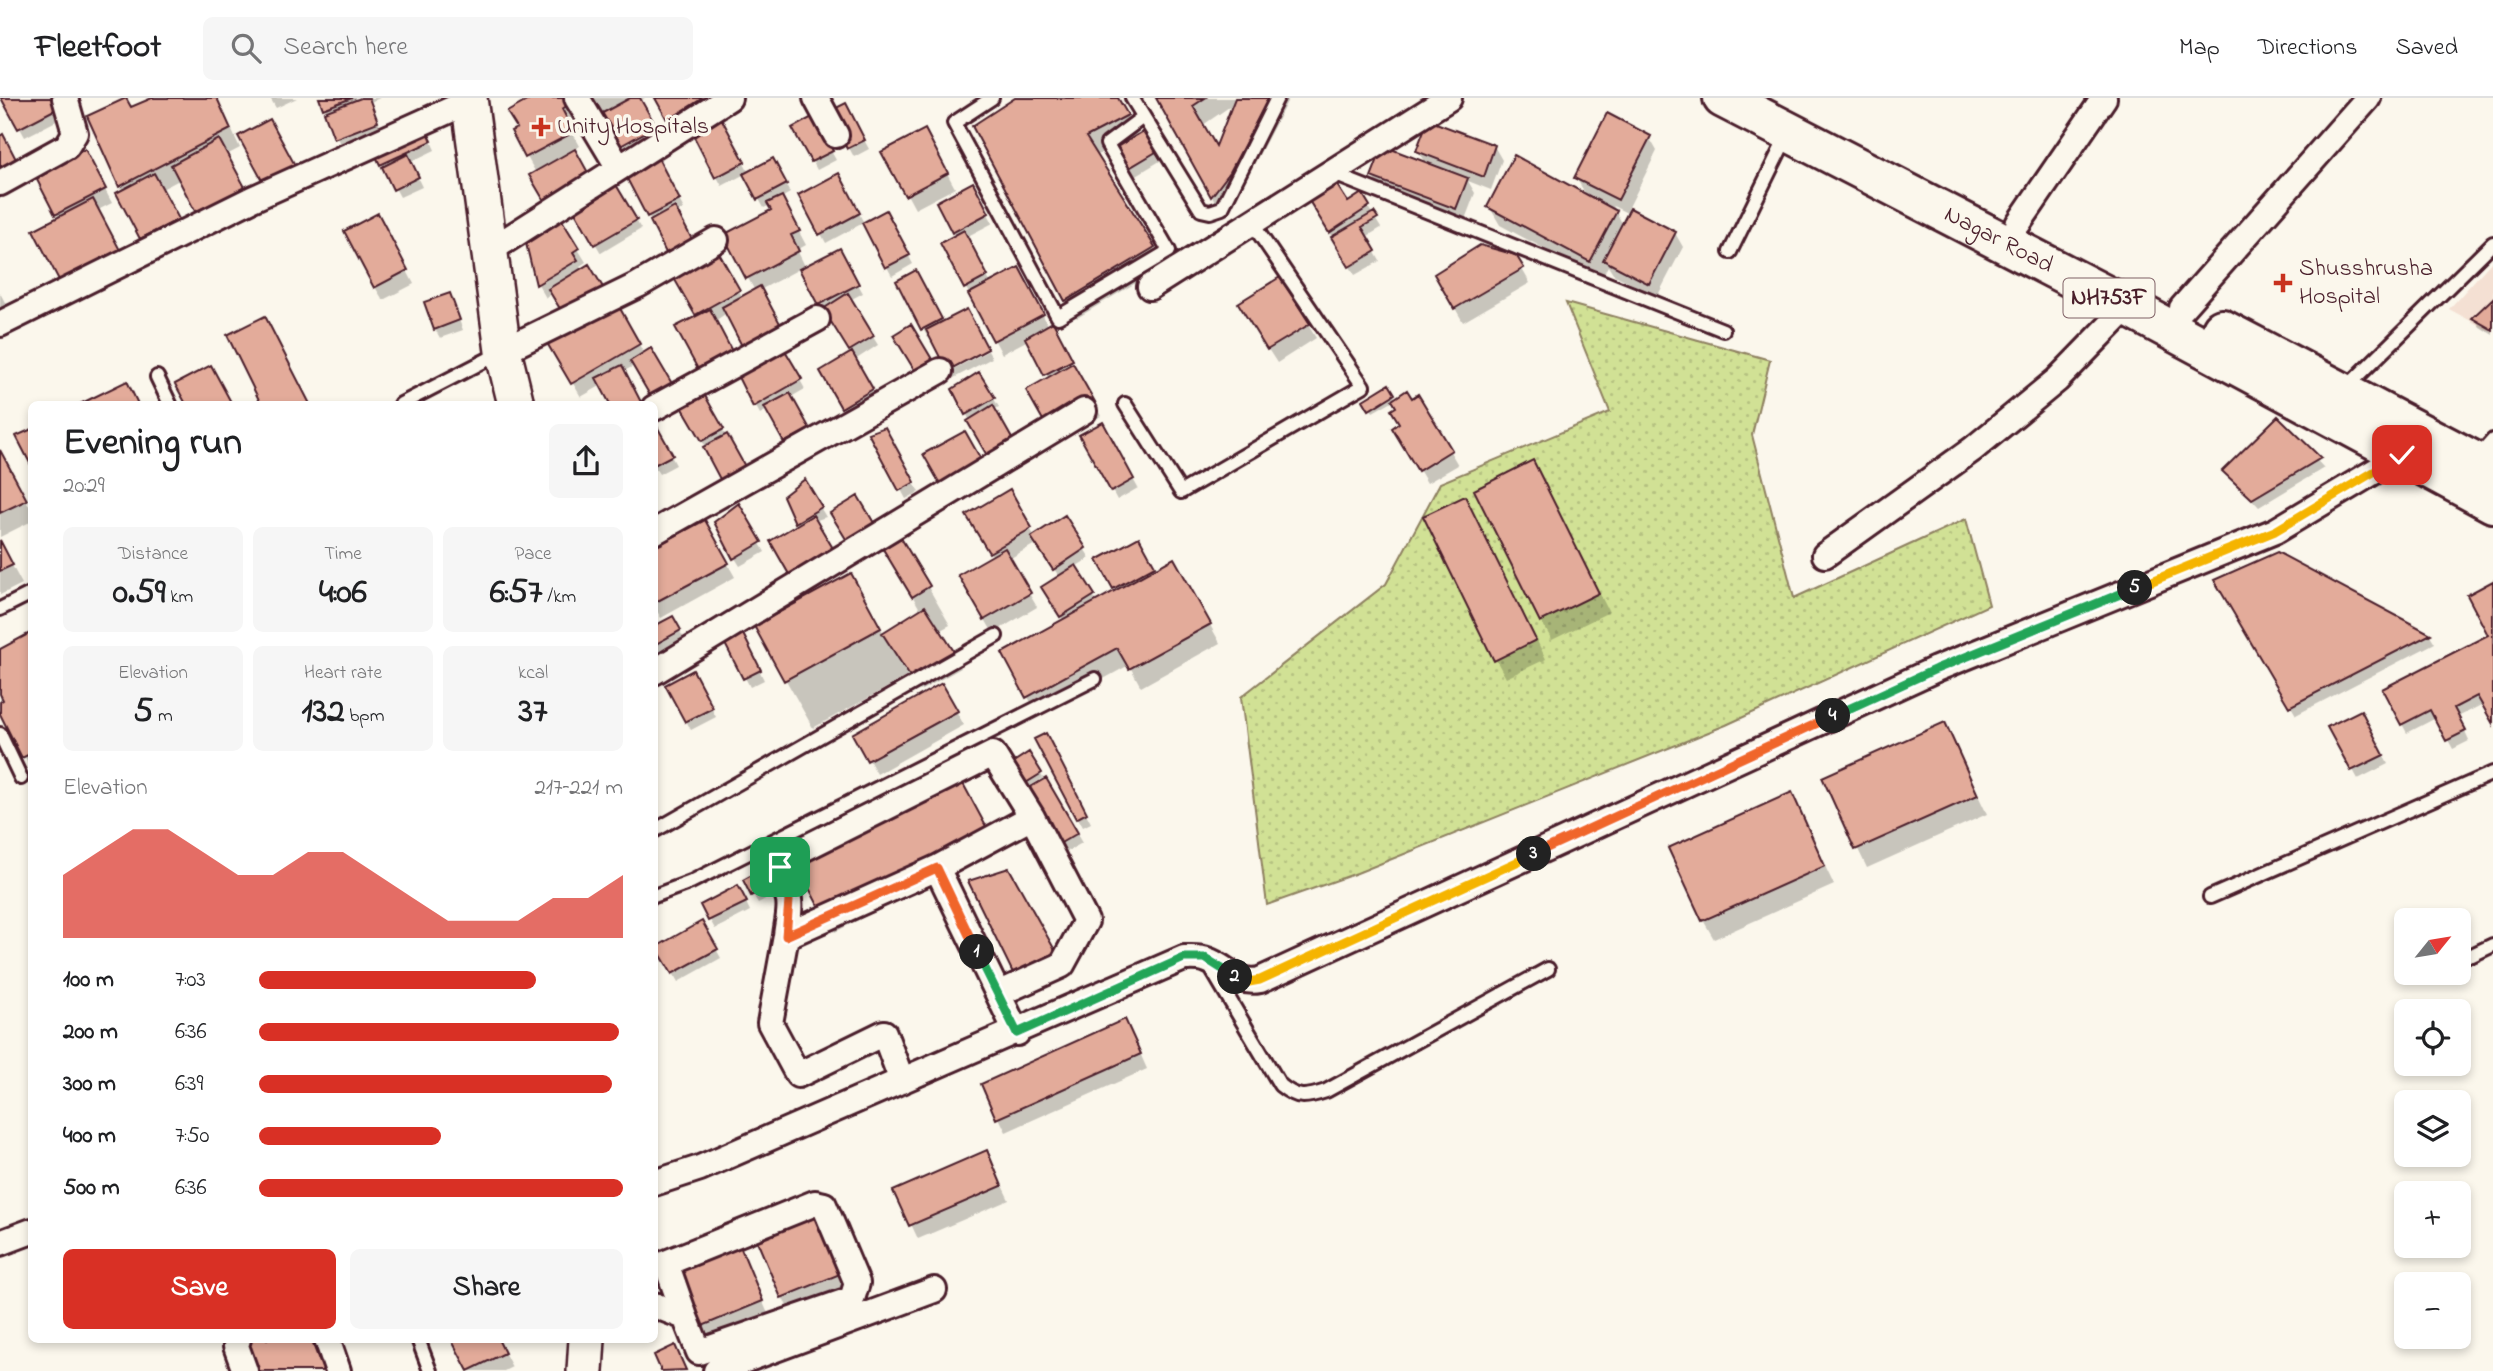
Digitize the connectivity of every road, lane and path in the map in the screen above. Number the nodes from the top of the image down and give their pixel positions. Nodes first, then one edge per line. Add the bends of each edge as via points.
1 (65, 98) edge
2 (577, 98) edge
3 (729, 98) edge
4 (817, 98) edge
5 (992, 98) edge
6 (1132, 98) edge
7 (1277, 98) edge
8 (1448, 98) edge
9 (1723, 98) edge
10 (2104, 98) edge
11 (2368, 98) edge
12 (468, 99) edge
13 (1784, 115) edge
14 (1143, 117) junction
15 (836, 135) dead end
16 (619, 168) junction
17 (1330, 173) junction
18 (0, 183) edge
19 (1252, 223) junction
20 (2018, 225) junction
21 (716, 240) dead end
22 (2493, 243) edge
23 (489, 251) junction
24 (1731, 252) dead end
25 (1150, 287) dead end
26 (2128, 307) junction
27 (2182, 308) junction
28 (817, 319) dead end
29 (0, 324) edge
30 (1723, 330) dead end
31 (503, 351) junction
32 (940, 372) dead end
33 (157, 377) dead end
34 (2342, 392) junction
35 (169, 401) edge
36 (407, 401) edge
37 (515, 401) edge
38 (1125, 404) dead end
39 (658, 406) edge
40 (1084, 411) dead end
41 (2402, 455) junction
42 (2487, 457) edge
43 (2493, 503) edge
44 (658, 531) edge
45 (1825, 555) dead end
46 (28, 595) edge
47 (0, 609) edge
48 (996, 636) dead end
49 (658, 670) edge
50 (1095, 680) dead end
51 (0, 734) edge
52 (2493, 773) edge
53 (20, 778) dead end
54 (1032, 817) junction
55 (658, 829) edge
56 (937, 868) junction
57 (658, 894) edge
58 (2210, 897) dead end
59 (786, 936) junction
60 (2493, 945) edge
61 (2472, 955) dead end
62 (1205, 958) junction
63 (1548, 969) dead end
64 (998, 994) junction
65 (1017, 1033) junction
66 (902, 1081) junction
67 (658, 1182) edge
68 (28, 1233) edge
69 (0, 1244) edge
70 (934, 1290) dead end
71 (658, 1307) edge
72 (685, 1317) junction
73 (237, 1343) edge
74 (328, 1343) edge
75 (420, 1343) edge
76 (587, 1343) edge
77 (245, 1371) edge
78 (338, 1371) edge
79 (430, 1371) edge
80 (585, 1371) edge
81 (716, 1371) edge

1 - 18 street via 74,125 71,141
2 - 16 street
3 - 16 street
4 - 15 street
5 - 14 lane via 954,123 1058,317 1169,251 1107,144
6 - 14 lane
7 - 14 lane via 1222,208 1210,212 1201,209
8 - 17 street
9 - 13 highway, Nagar Road / NH753F
10 - 20 street
11 - 27 street
12 - 23 main road
12 - 29 street
13 - 20 highway, Nagar Road / NH753F
13 - 24 lane
13 - 26 highway, Nagar Road / NH753F
16 - 23 street
17 - 19 street
17 - 30 lane
19 - 25 street
19 - 38 lane via 1363,386 1181,492
20 - 27 highway, Nagar Road / NH753F
21 - 31 street via 638,285
22 - 34 lane
23 - 31 main road
26 - 41 highway, Nagar Road / NH753F
26 - 45 street via 2057,380 1973,449
27 - 34 highway, Nagar Road / NH753F
28 - 39 street
31 - 36 lane
31 - 37 main road
32 - 44 street
33 - 35 lane
34 - 42 highway, Nagar Road / NH753F
40 - 49 street
41 - 43 highway, Nagar Road / NH753F
41 - 62 street via 2275,531 1936,669 1260,980 1237,979
46 - 47 lane
48 - 55 lane
50 - 57 lane
51 - 53 lane
52 - 58 lane
54 - 56 street
54 - 59 street via 993,754 957,771 789,856 780,867 789,901
54 - 64 street via 1086,921 1062,965
56 - 59 street
56 - 64 street
59 - 66 street via 770,1023 798,1075 884,1033
60 - 61 lane
62 - 63 lane via 1280,1085 1293,1096 1306,1098
62 - 65 street via 1184,958
64 - 65 street
65 - 66 street
66 - 67 street
68 - 69 street
70 - 81 street
71 - 72 street
72 - 72 street via 699,1352 852,1299 857,1283 824,1205 815,1203 666,1263
73 - 77 street
74 - 78 street
75 - 79 lane
76 - 80 main road

